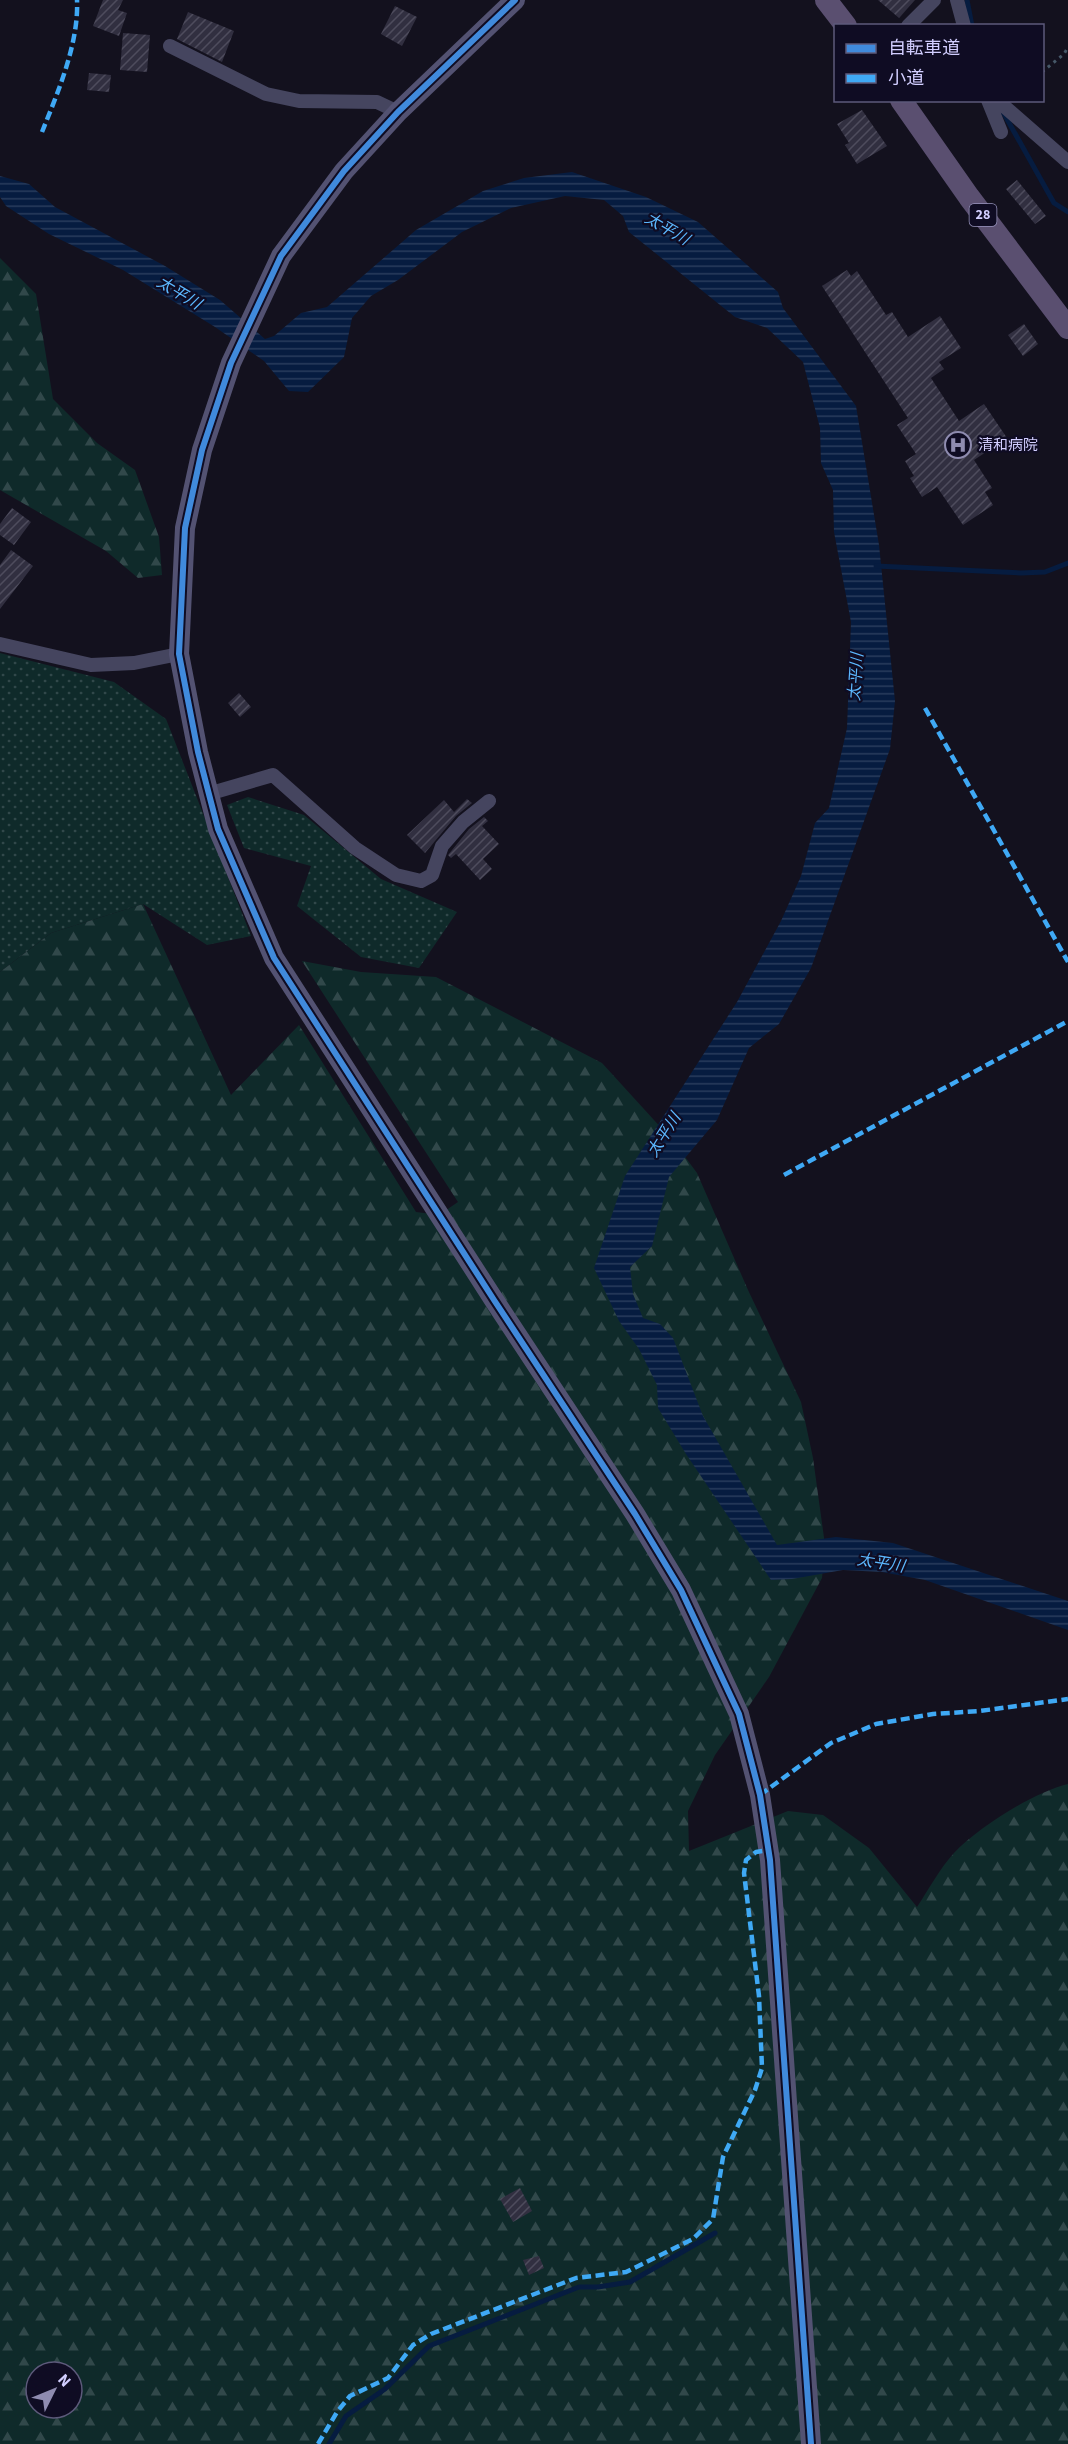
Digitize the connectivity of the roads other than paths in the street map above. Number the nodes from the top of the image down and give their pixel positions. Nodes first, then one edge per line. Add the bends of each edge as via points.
1 (826, 0) edge
2 (934, 0) edge
3 (957, 0) edge
4 (506, 3) edge
5 (844, 24) edge
6 (910, 24) edge
7 (963, 24) edge
8 (170, 46) dead end
9 (902, 102) edge
10 (989, 102) edge
11 (999, 102) edge
12 (398, 112) junction
13 (1001, 132) dead end
14 (1068, 162) edge
15 (1068, 327) edge
16 (0, 644) edge
17 (179, 654) junction
18 (208, 794) junction
19 (489, 801) dead end
20 (811, 2444) edge

1 - 5 main road
2 - 6 street
3 - 7 street
4 - 12 street
8 - 12 street via 266,94 299,102 377,102
9 - 15 main road, 28
10 - 13 street
11 - 14 street
12 - 17 street via 344,171 281,256 231,363 202,450 185,528
16 - 17 street via 91,666
17 - 18 street
18 - 19 street via 273,775 355,848 396,875 421,881 432,875 442,846
18 - 20 street via 218,829 274,958 635,1514 681,1590 739,1714 760,1795 770,1860

